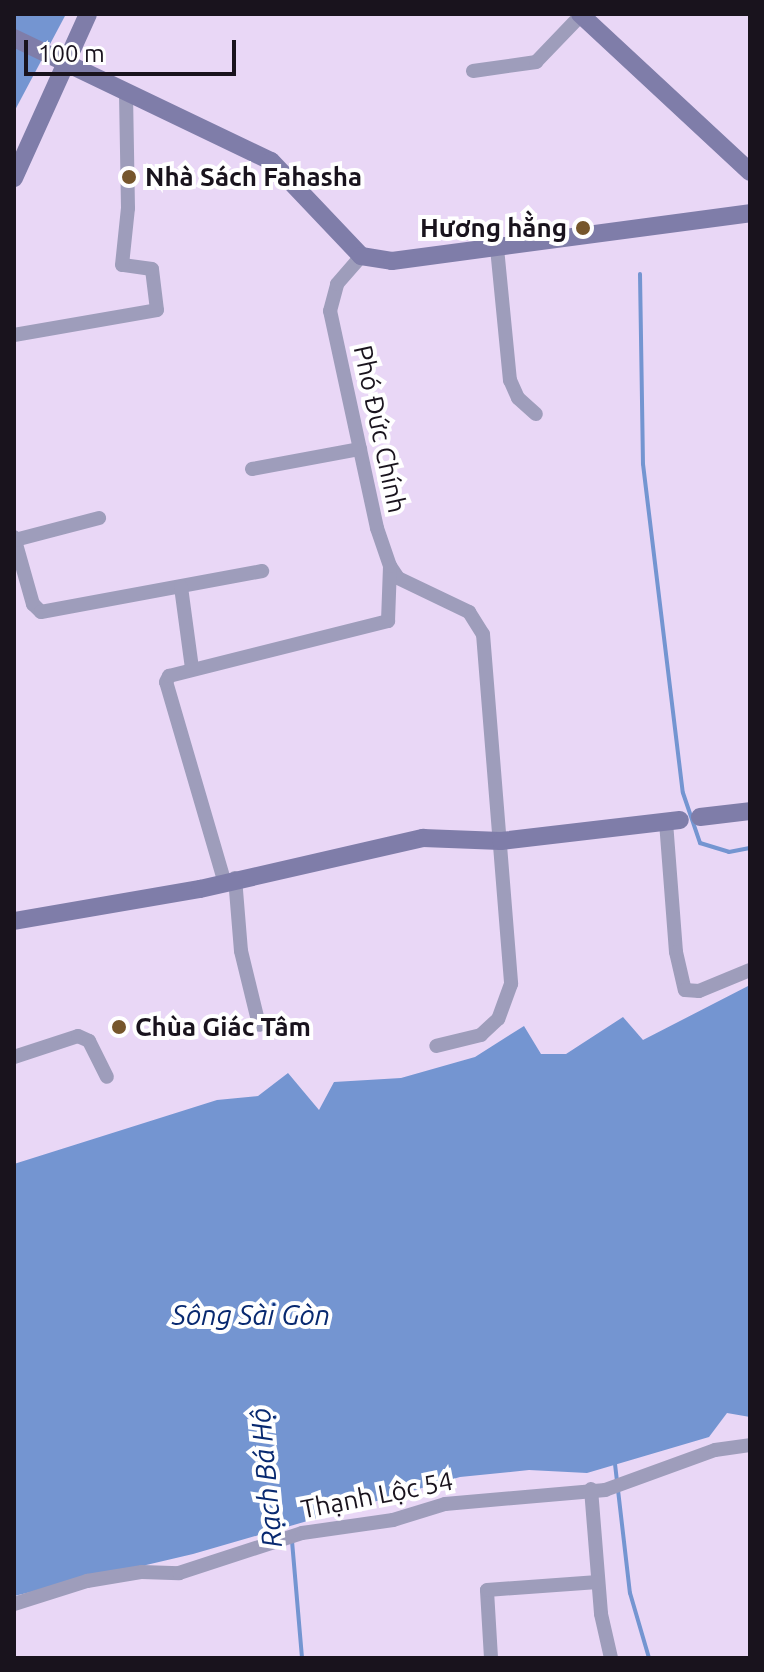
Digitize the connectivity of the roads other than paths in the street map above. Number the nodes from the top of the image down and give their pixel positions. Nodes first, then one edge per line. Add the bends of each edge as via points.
1 (88, 14) edge
2 (580, 15) edge
3 (14, 38) edge
4 (56, 58) junction
5 (473, 71) dead end
6 (126, 92) junction
7 (750, 172) edge
8 (14, 178) edge
9 (750, 213) edge
10 (497, 248) junction
11 (361, 256) junction
12 (14, 335) edge
13 (536, 414) dead end
14 (360, 449) junction
15 (252, 469) dead end
16 (99, 518) dead end
17 (14, 538) edge
18 (390, 566) junction
19 (262, 571) dead end
20 (181, 587) junction
21 (192, 668) junction
22 (750, 811) edge
23 (700, 817) joint
24 (673, 821) junction
25 (501, 841) junction
26 (230, 879) junction
27 (14, 921) edge
28 (750, 970) edge
29 (259, 1025) dead end
30 (436, 1046) dead end
31 (14, 1057) edge
32 (107, 1077) dead end
33 (750, 1445) edge
34 (591, 1489) junction
35 (598, 1582) junction
36 (14, 1604) edge
37 (491, 1658) edge
38 (611, 1658) edge

1 - 4 street
2 - 5 street via 536,62
2 - 7 street
3 - 4 street
4 - 6 street
4 - 8 street
6 - 11 street via 271,161
6 - 12 street via 128,208 122,265 152,269 157,310
9 - 10 street
10 - 11 street via 392,261
10 - 13 street via 510,380 518,398
11 - 14 street, Phó Đức Chính via 337,284 330,311
14 - 15 street
14 - 18 street, Phó Đức Chính
16 - 17 street
17 - 20 street via 33,604 41,612
18 - 21 street, Phó Đức Chính via 388,621
18 - 25 street via 398,578 469,612 483,634
19 - 20 street
20 - 21 street
21 - 26 street via 166,682
22 - 23 street
23 - 24 street
24 - 25 street
24 - 28 street via 676,952 685,990 699,991
25 - 26 street via 423,838
25 - 30 street via 511,984 498,1019 481,1035
26 - 27 street
26 - 29 street
31 - 32 street via 78,1036 89,1041
33 - 34 street, Thạnh Lộc 54 via 646,1471 625,1486
34 - 35 street
34 - 36 street, Thạnh Lộc 54 via 445,1504 393,1520 301,1534 179,1573 87,1581
35 - 37 street via 487,1590
35 - 38 street

